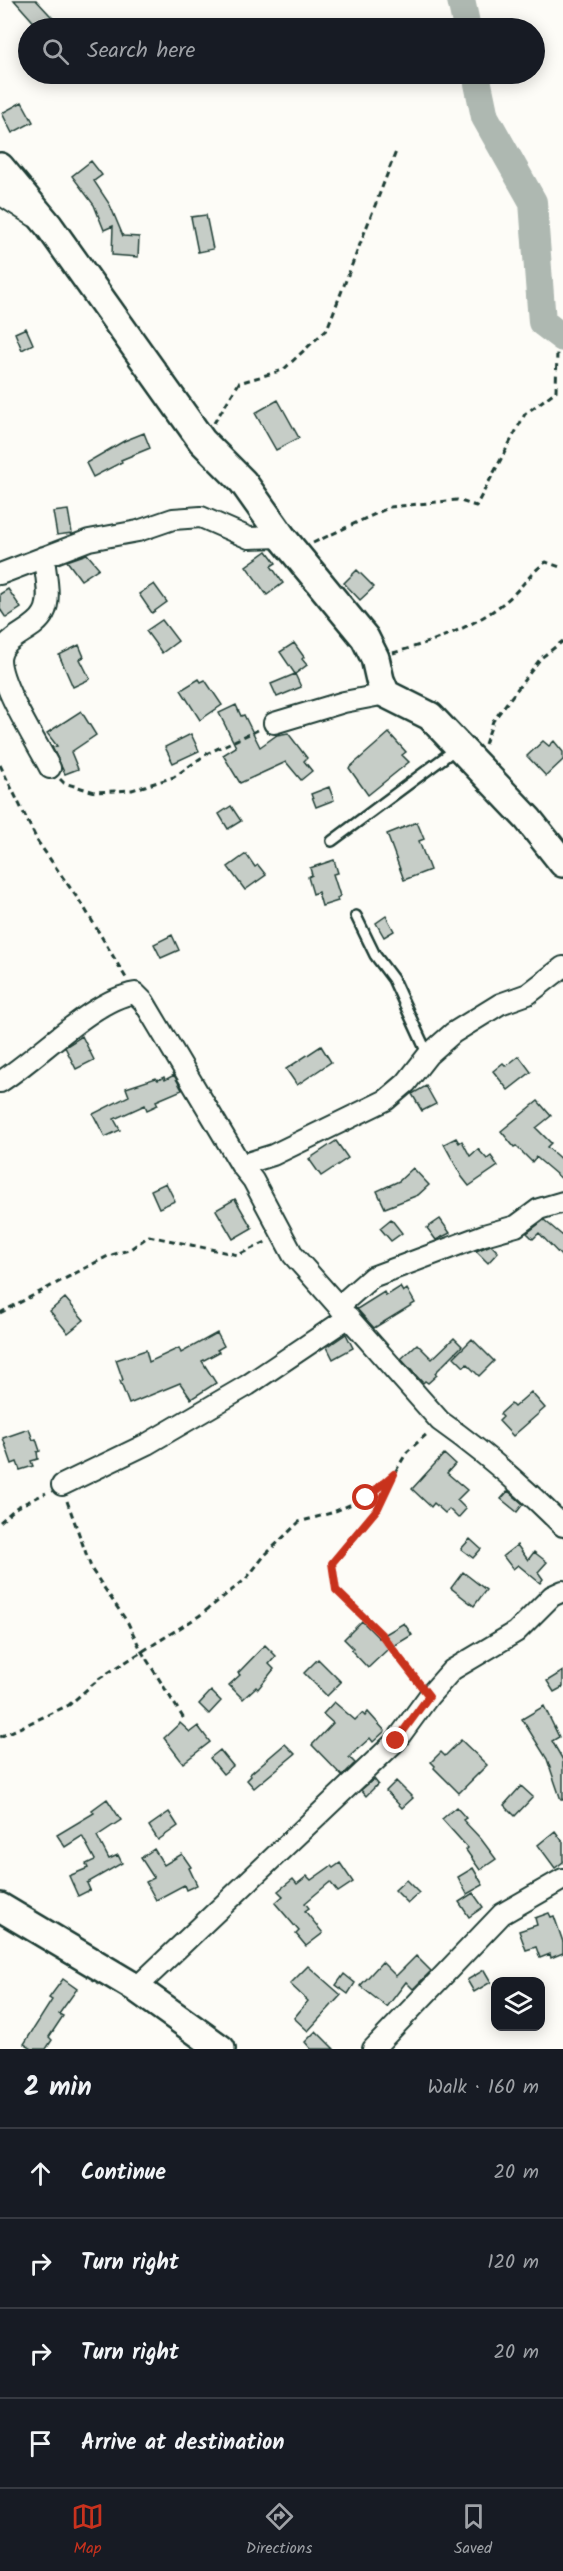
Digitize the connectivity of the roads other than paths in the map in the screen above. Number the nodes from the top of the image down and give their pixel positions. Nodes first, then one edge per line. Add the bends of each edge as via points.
1 (0, 167) edge
2 (0, 194) edge
3 (49, 226) junction
4 (288, 544) junction
5 (44, 557) junction
6 (0, 573) edge
7 (386, 694) junction
8 (274, 723) road end
9 (459, 746) junction
10 (50, 768) road end
11 (332, 841) dead end
12 (563, 863) edge
13 (356, 916) dead end
14 (563, 967) edge
15 (428, 1055) junction
16 (0, 1082) edge
17 (241, 1165) junction
18 (563, 1202) edge
19 (344, 1312) junction
20 (62, 1485) road end
21 (563, 1526) edge
22 (563, 1591) edge
23 (563, 1879) edge
24 (0, 1907) edge
25 (136, 1988) junction
26 (221, 2049) edge
27 (373, 2049) edge

1 - 3 street
2 - 3 street
3 - 4 street via 202,441 243,482
4 - 5 street via 249,538 201,517 173,519 138,531 89,540
4 - 7 street via 365,638
5 - 6 street
5 - 10 street via 45,612 9,642 0,660 9,693
7 - 8 street
7 - 9 street via 430,716
9 - 11 lane
9 - 12 street via 528,819
13 - 15 lane via 375,955 393,979
14 - 15 street via 528,994 500,1004 453,1033
15 - 17 street via 406,1083 386,1100 273,1155
16 - 17 street via 97,1008 135,993
17 - 19 street via 293,1255
18 - 19 street via 539,1209 516,1226 372,1277
19 - 20 street via 249,1385 147,1444
19 - 21 street via 440,1421
22 - 25 street via 552,1596 516,1632 452,1670 396,1741
23 - 27 street via 502,1914
24 - 25 street
25 - 26 street

